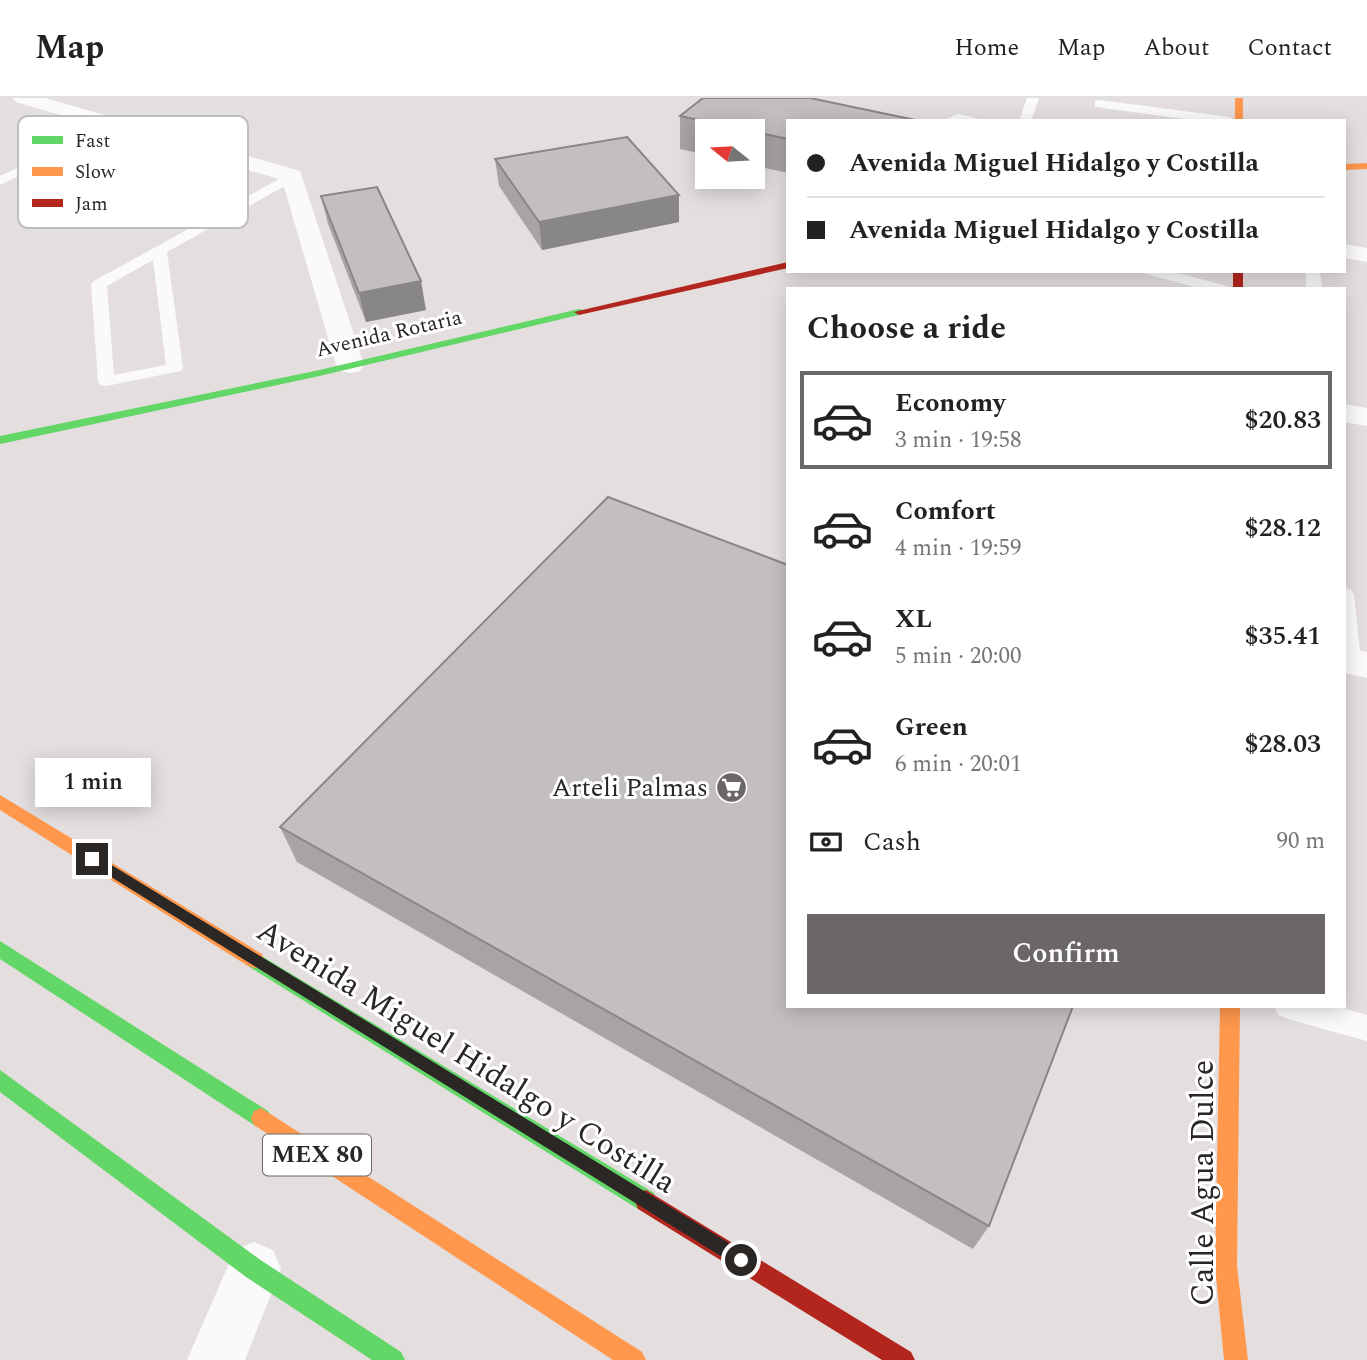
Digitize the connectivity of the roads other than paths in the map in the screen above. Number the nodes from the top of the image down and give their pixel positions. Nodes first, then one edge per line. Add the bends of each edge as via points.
1 (23, 98) edge
2 (1033, 98) edge
3 (1239, 98) edge
4 (1099, 104) dead end
5 (85, 116) edge
6 (1165, 116) edge
7 (1026, 119) edge
8 (1204, 119) edge
9 (1239, 119) edge
10 (248, 163) edge
11 (1367, 166) edge
12 (1346, 167) edge
13 (18, 172) edge
14 (292, 176) junction
15 (0, 181) edge
16 (248, 200) edge
17 (199, 228) edge
18 (159, 250) junction
19 (1346, 251) edge
20 (1367, 255) edge
21 (786, 265) edge
22 (1159, 273) edge
23 (1214, 287) edge
24 (351, 365) junction
25 (1346, 413) edge
26 (1367, 417) edge
27 (0, 440) edge
28 (1346, 609) edge
29 (1354, 662) edge
30 (0, 802) edge
31 (0, 949) edge
32 (1230, 1008) edge
33 (1295, 1008) edge
34 (1367, 1028) edge
35 (0, 1080) edge
36 (254, 1269) junction
37 (216, 1360) edge
38 (393, 1360) edge
39 (634, 1360) edge
40 (903, 1360) edge
41 (1236, 1360) edge

1 - 5 street
2 - 7 lane
3 - 9 main road
4 - 6 lane
6 - 8 lane
10 - 14 street
11 - 12 main road
13 - 15 lane
14 - 16 lane
14 - 24 street
17 - 18 lane
18 - 18 lane via 99,284 106,381 175,368
19 - 20 street
21 - 24 main road, Avenida Rotaria
22 - 23 lane
24 - 27 main road, Avenida Rotaria
25 - 26 street
28 - 29 lane
30 - 40 main road, Avenida Miguel Hidalgo y Costilla
31 - 39 main road, MEX 80
32 - 41 main road, Calle Agua Dulce via 1226,1266
33 - 34 lane
35 - 36 main road
36 - 37 street
36 - 38 main road

